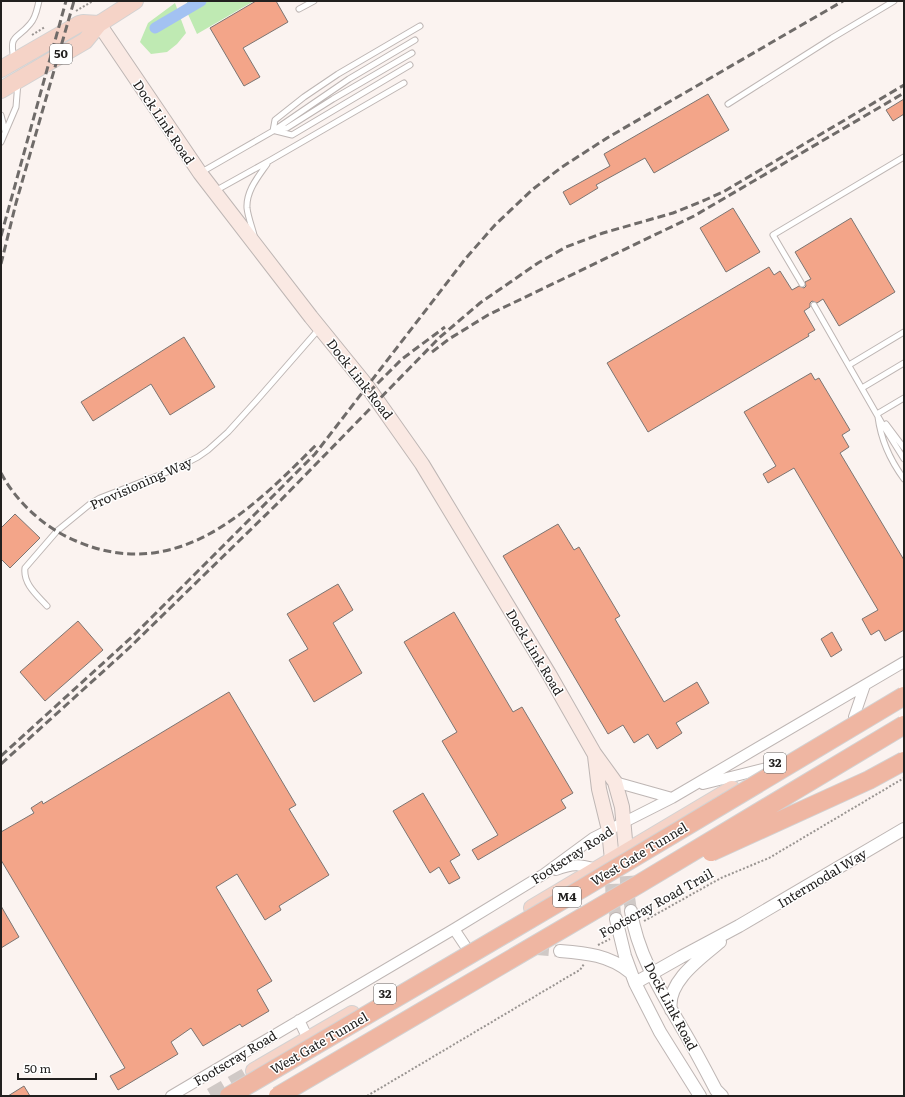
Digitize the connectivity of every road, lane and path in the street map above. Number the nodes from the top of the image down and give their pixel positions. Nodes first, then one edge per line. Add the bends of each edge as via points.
1 (39, 1) edge
2 (135, 1) edge
3 (314, 1) edge
4 (894, 1) edge
5 (299, 10) dead end
6 (99, 24) junction
7 (420, 26) dead end
8 (415, 40) dead end
9 (412, 53) dead end
10 (8, 65) edge
11 (410, 65) dead end
12 (19, 79) junction
13 (404, 83) dead end
14 (1, 90) edge
15 (728, 104) dead end
16 (1, 114) edge
17 (273, 131) junction
18 (5, 132) junction
19 (1, 142) edge
20 (904, 157) edge
21 (269, 161) junction
22 (200, 173) junction
23 (214, 192) junction
24 (257, 249) junction
25 (802, 284) dead end
26 (814, 305) dead end
27 (320, 328) junction
28 (904, 332) edge
29 (904, 363) edge
30 (849, 365) junction
31 (862, 388) junction
32 (904, 398) edge
33 (877, 414) junction
34 (904, 448) edge
35 (904, 459) edge
36 (904, 479) edge
37 (47, 606) dead end
38 (904, 662) edge
39 (865, 685) junction
40 (904, 687) edge
41 (904, 696) edge
42 (854, 717) junction
43 (904, 725) edge
44 (594, 753) junction
45 (904, 761) edge
46 (767, 768) junction
47 (904, 778) edge
48 (615, 782) junction
49 (692, 787) junction
50 (672, 798) junction
51 (624, 822) junction
52 (904, 829) edge
53 (609, 830) junction
54 (626, 851) junction
55 (612, 860) junction
56 (597, 870) junction
57 (544, 874) junction
58 (639, 884) junction
59 (631, 911) tunnel mouth
60 (616, 919) tunnel mouth
61 (634, 926) junction
62 (739, 926) junction
63 (454, 929) junction
64 (619, 934) junction
65 (466, 947) junction
66 (560, 950) tunnel mouth
67 (590, 953) junction
68 (652, 974) junction
69 (633, 978) junction
70 (671, 1010) junction
71 (299, 1020) junction
72 (308, 1039) junction
73 (254, 1071) tunnel mouth
74 (171, 1096) edge
75 (229, 1096) edge
76 (278, 1096) edge
77 (366, 1096) edge
78 (700, 1096) edge
79 (722, 1096) edge

1 - 10 lane via 31,23 14,37
2 - 6 main road, 50
3 - 5 lane
4 - 15 lane
6 - 10 main road, 50 via 79,24
6 - 12 main road, 50 via 85,40
6 - 22 main road, Dock Link Road
7 - 17 lane via 310,92 275,120
8 - 17 lane via 349,79
9 - 17 lane via 287,128
10 - 12 main road
11 - 17 lane via 292,135
12 - 14 main road, 50
12 - 18 lane via 16,107
13 - 21 lane
16 - 18 lane
17 - 22 lane
18 - 19 lane
20 - 25 lane via 773,235
21 - 23 lane
21 - 24 lane via 254,182 248,196 247,208
22 - 23 main road, Dock Link Road
23 - 24 main road, Dock Link Road
24 - 27 main road, Dock Link Road
26 - 30 lane
27 - 37 lane, Provisioning Way via 258,400 208,450 175,469 100,498 58,531 25,568 25,579
27 - 44 main road, Dock Link Road via 378,400 422,464 584,732
28 - 30 lane
29 - 31 lane
30 - 31 lane
31 - 33 lane
32 - 33 lane
33 - 34 lane
33 - 35 lane
33 - 36 lane via 882,441
38 - 39 street, Footscray Road
39 - 42 street
39 - 49 street, Footscray Road
40 - 42 main road, Footscray Road / 32
41 - 75 highway, West Gate Tunnel / M4, bridge via 584,888
42 - 46 main road, Footscray Road / 32
43 - 58 highway, West Gate Tunnel / M4, bridge
44 - 48 main road, Dock Link Road
44 - 53 main road, Dock Link Road
45 - 58 highway, bridge via 869,780
46 - 49 street, Footscray Road
46 - 54 main road, Footscray Road / 32
47 - 61 path, Footscray Road Trail via 802,839 760,862 721,878
48 - 50 street
48 - 51 main road, Dock Link Road
49 - 50 street, Footscray Road
50 - 51 street, Footscray Road
51 - 53 street, Footscray Road
51 - 54 main road, Dock Link Road
52 - 62 street, Intermodal Way
53 - 55 main road, Dock Link Road
53 - 57 street, Footscray Road via 593,838
54 - 55 main road, Footscray Road / 32
55 - 56 main road, Footscray Road / 32
56 - 57 street via 583,865 570,865
56 - 65 main road, Footscray Road / 32
57 - 63 street, Footscray Road
58 - 76 highway, West Gate Tunnel / M4, bridge
59 - 61 street, Dock Link Road
60 - 64 street, Dock Link Road
61 - 68 street, Dock Link Road
62 - 68 street, Intermodal Way
62 - 70 street, Intermodal Way via 681,978 672,993
63 - 65 street
63 - 71 street, Footscray Road
64 - 67 path, Footscray Road Trail via 593,948
64 - 69 street, Dock Link Road
65 - 72 main road, Footscray Road / 32
66 - 67 street
67 - 69 street via 613,960
67 - 77 path, Footscray Road Trail via 583,966 571,975
68 - 69 street, Intermodal Way
68 - 70 street, Dock Link Road
69 - 78 street, Dock Link Road via 660,1032
70 - 79 street, Dock Link Road via 716,1090
71 - 72 street
71 - 74 street, Footscray Road
72 - 73 main road, Footscray Road / 32

